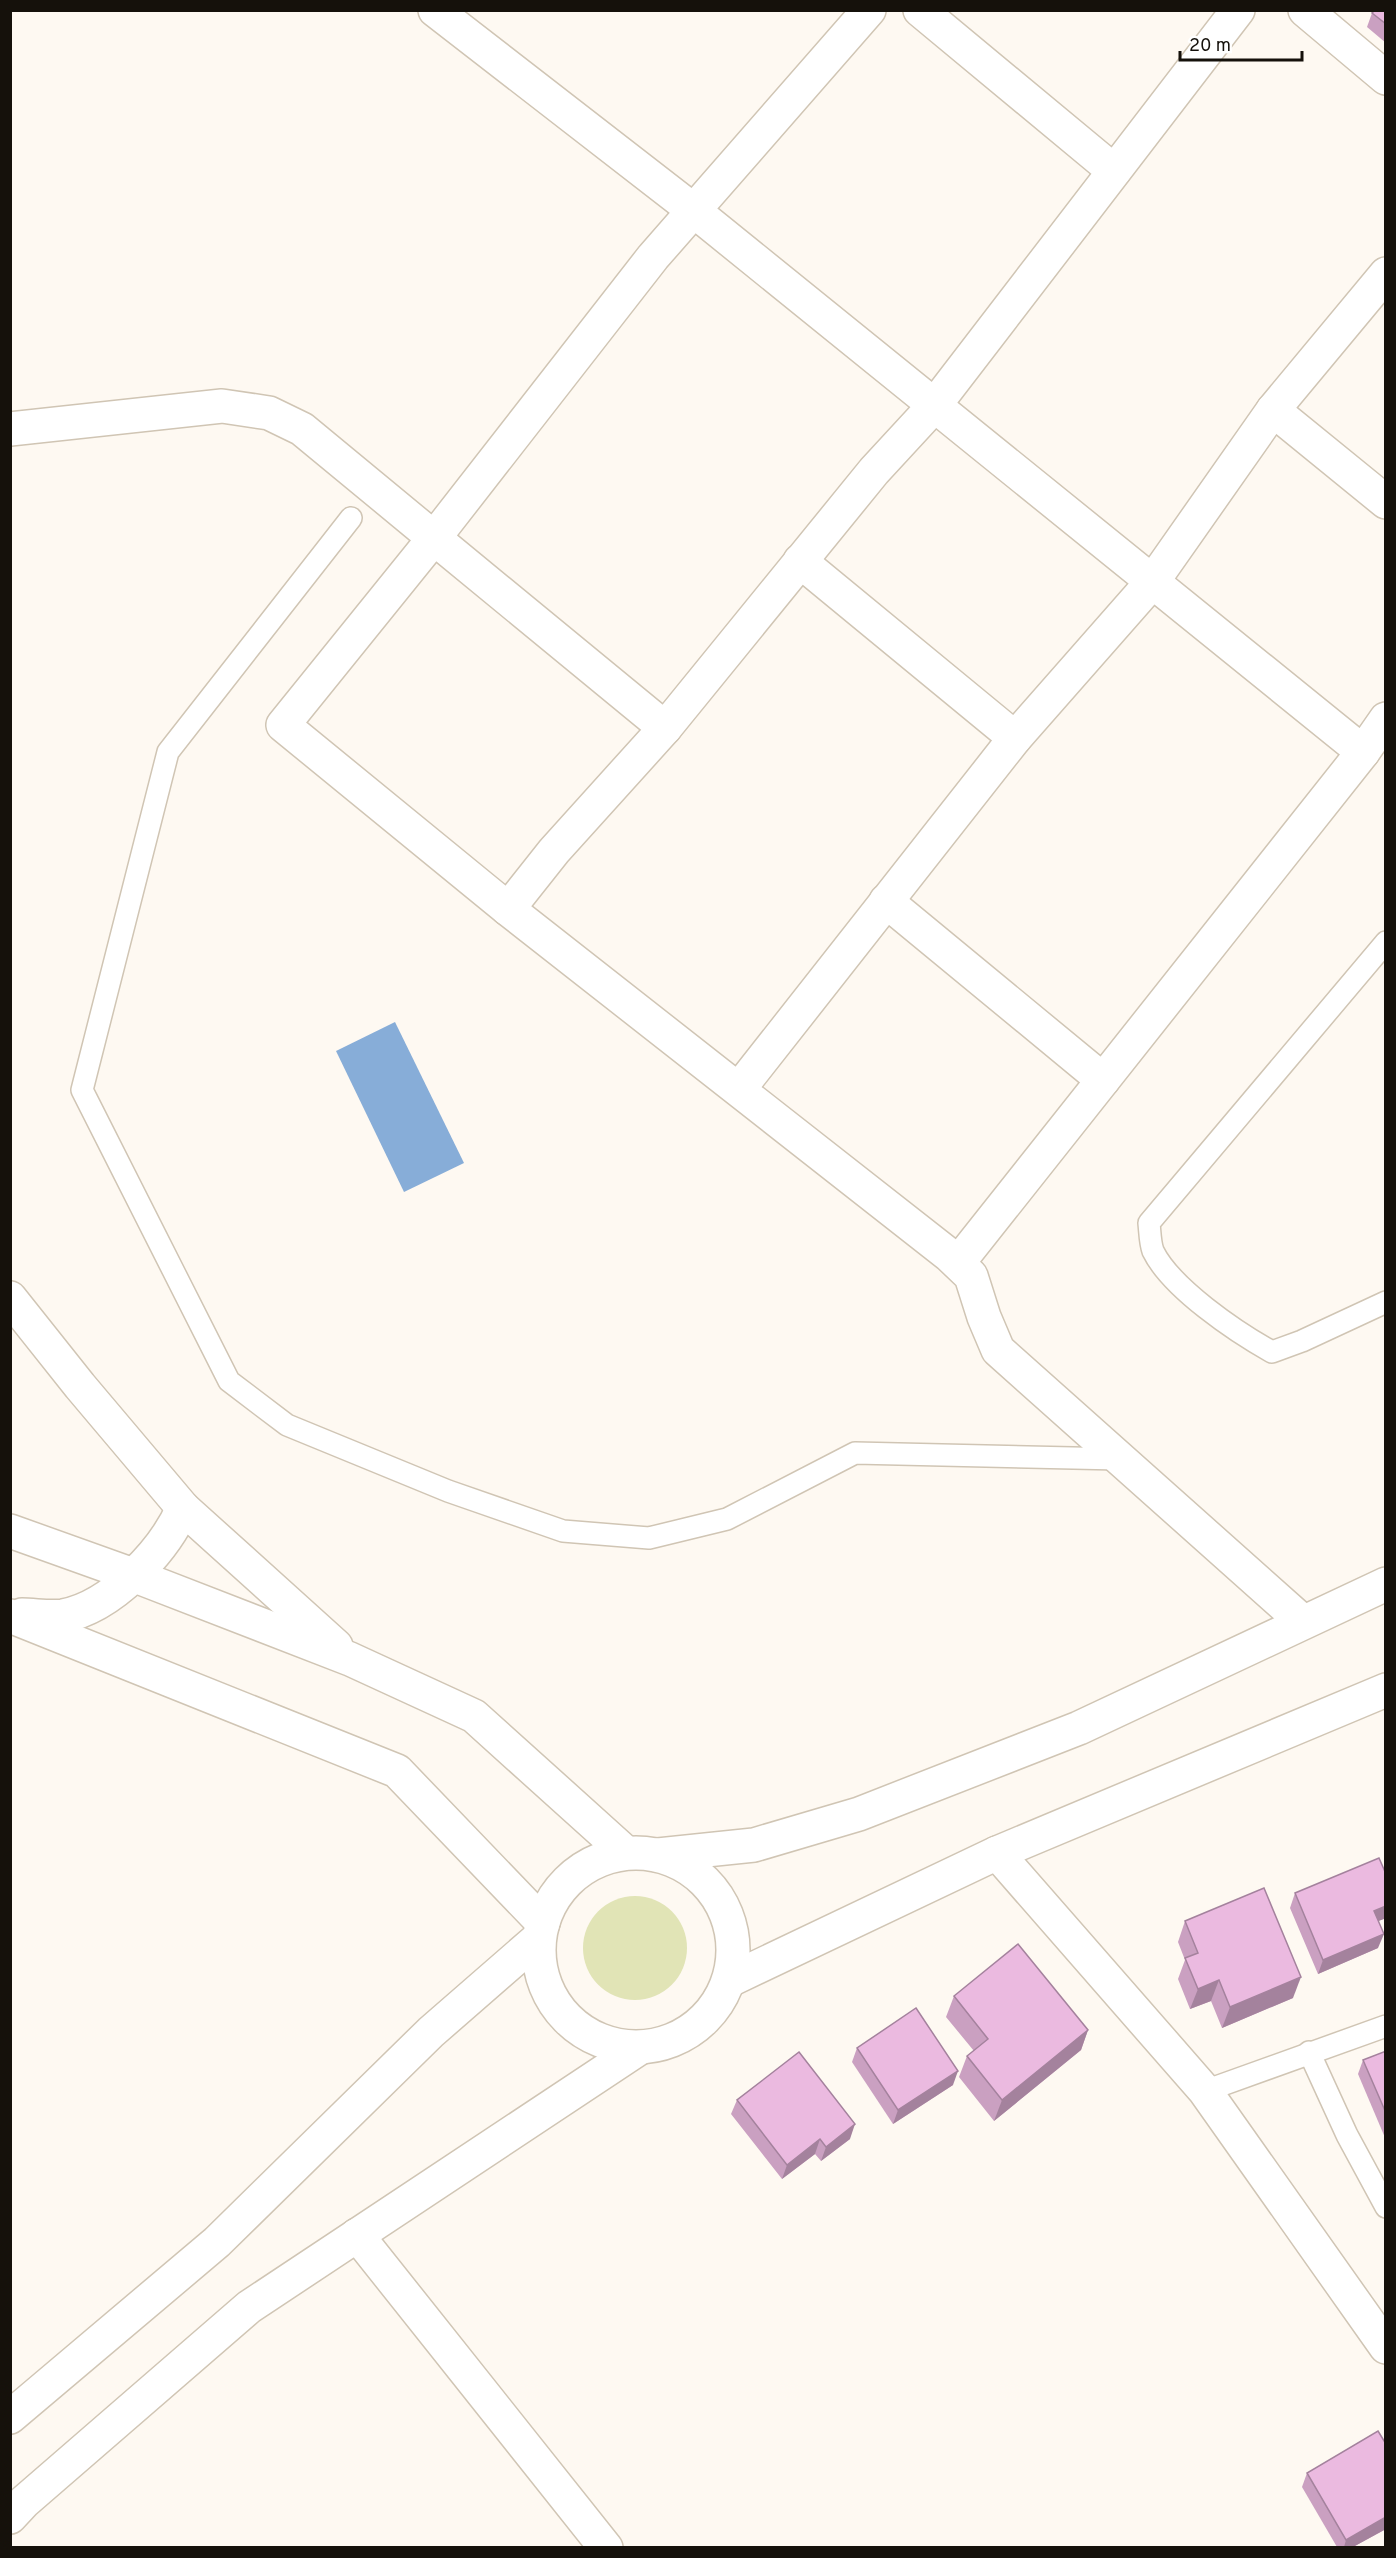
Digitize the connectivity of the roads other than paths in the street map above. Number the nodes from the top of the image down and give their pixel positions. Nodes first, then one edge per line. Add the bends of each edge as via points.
1 (435, 10) edge
2 (920, 10) edge
3 (1238, 10) edge
4 (1305, 10) edge
5 (869, 11) edge
6 (1386, 78) edge
7 (1114, 171) junction
8 (693, 210) junction
9 (1386, 274) edge
10 (934, 406) junction
11 (1273, 410) junction
12 (10, 429) edge
13 (1386, 502) edge
14 (351, 518) dead end
15 (434, 538) junction
16 (800, 561) junction
17 (1153, 581) junction
18 (1386, 719) edge
19 (665, 728) junction
20 (1015, 738) junction
21 (1363, 753) junction
22 (886, 901) junction
23 (508, 909) junction
24 (1386, 942) edge
25 (1103, 1080) junction
26 (739, 1089) junction
27 (958, 1263) junction
28 (1386, 1302) edge
29 (11, 1303) edge
30 (1119, 1459) junction
31 (183, 1508) junction
32 (10, 1531) edge
33 (133, 1575) junction
34 (1386, 1584) edge
35 (10, 1616) edge
36 (1303, 1622) junction
37 (350, 1659) junction
38 (1386, 1690) edge
39 (626, 1853) junction
40 (997, 1853) junction
41 (658, 1855) junction
42 (541, 1930) junction
43 (730, 1980) junction
44 (1386, 2026) edge
45 (638, 2049) junction
46 (1309, 2052) junction
47 (1205, 2091) junction
48 (1386, 2207) edge
49 (357, 2235) junction
50 (1386, 2347) edge
51 (10, 2417) edge
52 (10, 2517) edge
53 (606, 2547) edge

1 - 8 street
2 - 7 street
3 - 7 street
4 - 6 street
5 - 8 street
7 - 10 street
8 - 10 street
8 - 15 street
9 - 11 street
10 - 16 street
10 - 17 street
11 - 13 street
11 - 17 street
12 - 15 street via 222,406 269,412 302,429
14 - 30 lane via 168,752 82,1090 229,1381 287,1425 448,1491 563,1531 649,1538 728,1519 855,1453
15 - 19 street
15 - 23 street via 283,725
16 - 19 street
16 - 20 street
17 - 20 street
17 - 21 street
18 - 21 street
19 - 23 street via 554,851
20 - 22 street
21 - 25 street
22 - 25 street
22 - 26 street
23 - 26 street
24 - 28 lane via 1149,1223 1153,1250 1173,1280 1244,1336 1272,1352
25 - 27 street
26 - 27 street
27 - 30 street via 971,1276 998,1350
29 - 31 street
30 - 36 street
31 - 33 street via 174,1529
31 - 37 street
32 - 33 street
33 - 35 street via 97,1603 63,1616
33 - 37 street
34 - 36 street
35 - 42 street via 397,1771
36 - 41 street via 1079,1728 859,1814 754,1845
37 - 39 street via 474,1716
38 - 40 street
39 - 41 street
39 - 42 street via 594,1861 568,1880 549,1906
40 - 43 street
40 - 47 street
41 - 43 street via 688,1867 712,1888 729,1916 735,1948
42 - 45 street via 540,1971 553,2002 576,2027 605,2043
42 - 51 street via 217,2242
43 - 45 street via 716,2008 695,2029 668,2044
44 - 46 lane
45 - 49 street
46 - 47 lane
46 - 48 lane
47 - 50 street
49 - 52 street via 249,2307
49 - 53 street

